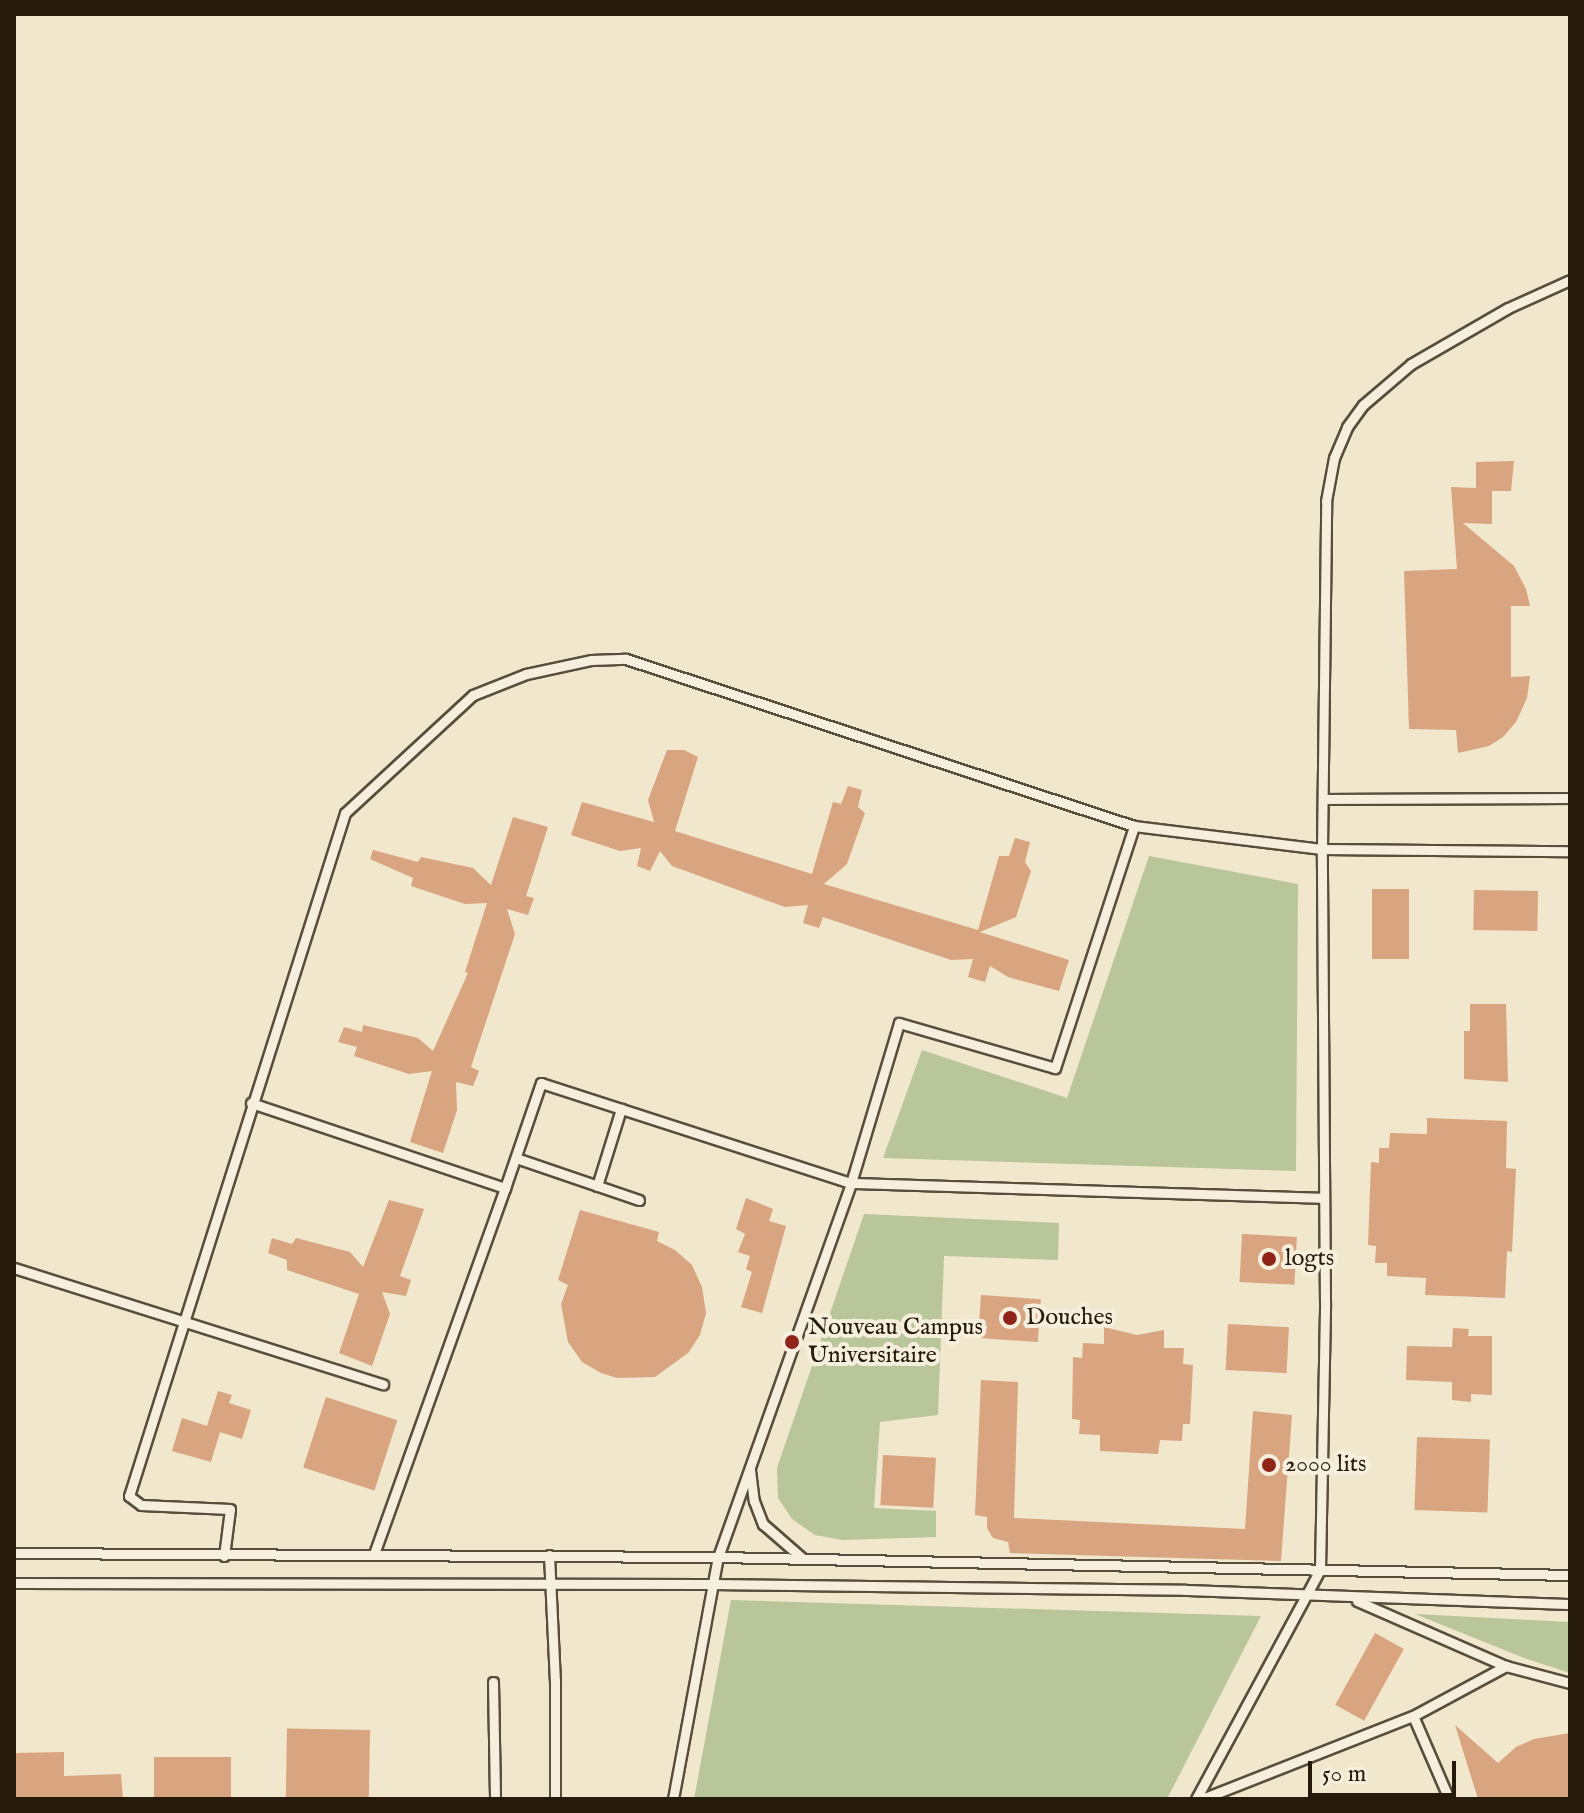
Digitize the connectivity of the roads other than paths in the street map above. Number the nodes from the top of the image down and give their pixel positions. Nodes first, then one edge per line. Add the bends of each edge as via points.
1 (1570, 280) edge
2 (1570, 798) edge
3 (1323, 799) junction
4 (1134, 826) junction
5 (1322, 849) junction
6 (1570, 851) edge
7 (251, 1103) junction
8 (621, 1109) junction
9 (516, 1158) junction
10 (851, 1183) junction
11 (597, 1186) junction
12 (505, 1188) junction
13 (1323, 1198) junction
14 (639, 1200) dead end
15 (14, 1268) edge
16 (183, 1321) junction
17 (383, 1384) dead end
18 (750, 1468) junction
19 (14, 1553) edge
20 (374, 1554) junction
21 (549, 1555) junction
22 (224, 1556) junction
23 (718, 1557) junction
24 (802, 1558) junction
25 (1320, 1570) junction
26 (1570, 1575) edge
27 (14, 1583) edge
28 (549, 1584) junction
29 (711, 1584) junction
30 (1306, 1596) junction
31 (1350, 1598) junction
32 (1570, 1604) edge
33 (1506, 1666) junction
34 (493, 1682) dead end
35 (1570, 1683) edge
36 (1413, 1716) junction
37 (1228, 1789) junction
38 (495, 1799) edge
39 (555, 1799) edge
40 (673, 1799) edge
41 (1199, 1799) edge
42 (1234, 1799) edge
43 (1449, 1799) edge

1 - 3 lane via 1508,308 1411,364 1363,405 1347,427 1334,458 1326,501
2 - 3 lane
3 - 5 lane
4 - 5 lane
4 - 7 lane via 626,659 591,660 526,674 473,695 345,813
4 - 10 lane via 1055,1068 899,1023
5 - 6 lane
5 - 13 lane
7 - 12 lane
7 - 16 lane
8 - 9 lane via 541,1083
8 - 10 lane
8 - 11 lane
9 - 11 lane
9 - 12 lane
10 - 13 lane
10 - 18 lane
11 - 14 lane
12 - 20 lane
13 - 25 lane
15 - 16 lane
16 - 17 lane
16 - 22 lane via 129,1496 141,1505 230,1509
18 - 23 lane
18 - 24 lane via 763,1524
19 - 22 lane
20 - 21 lane
20 - 22 lane
21 - 23 lane
21 - 28 lane
23 - 24 lane
23 - 29 lane
24 - 25 lane
25 - 26 lane
25 - 30 lane
27 - 28 lane
28 - 29 lane
28 - 39 lane
29 - 30 lane
29 - 40 lane
30 - 31 lane
30 - 41 lane
31 - 32 lane
31 - 33 lane
33 - 35 lane
33 - 36 lane
34 - 38 lane
36 - 37 lane
36 - 43 lane
37 - 41 lane
37 - 42 lane

